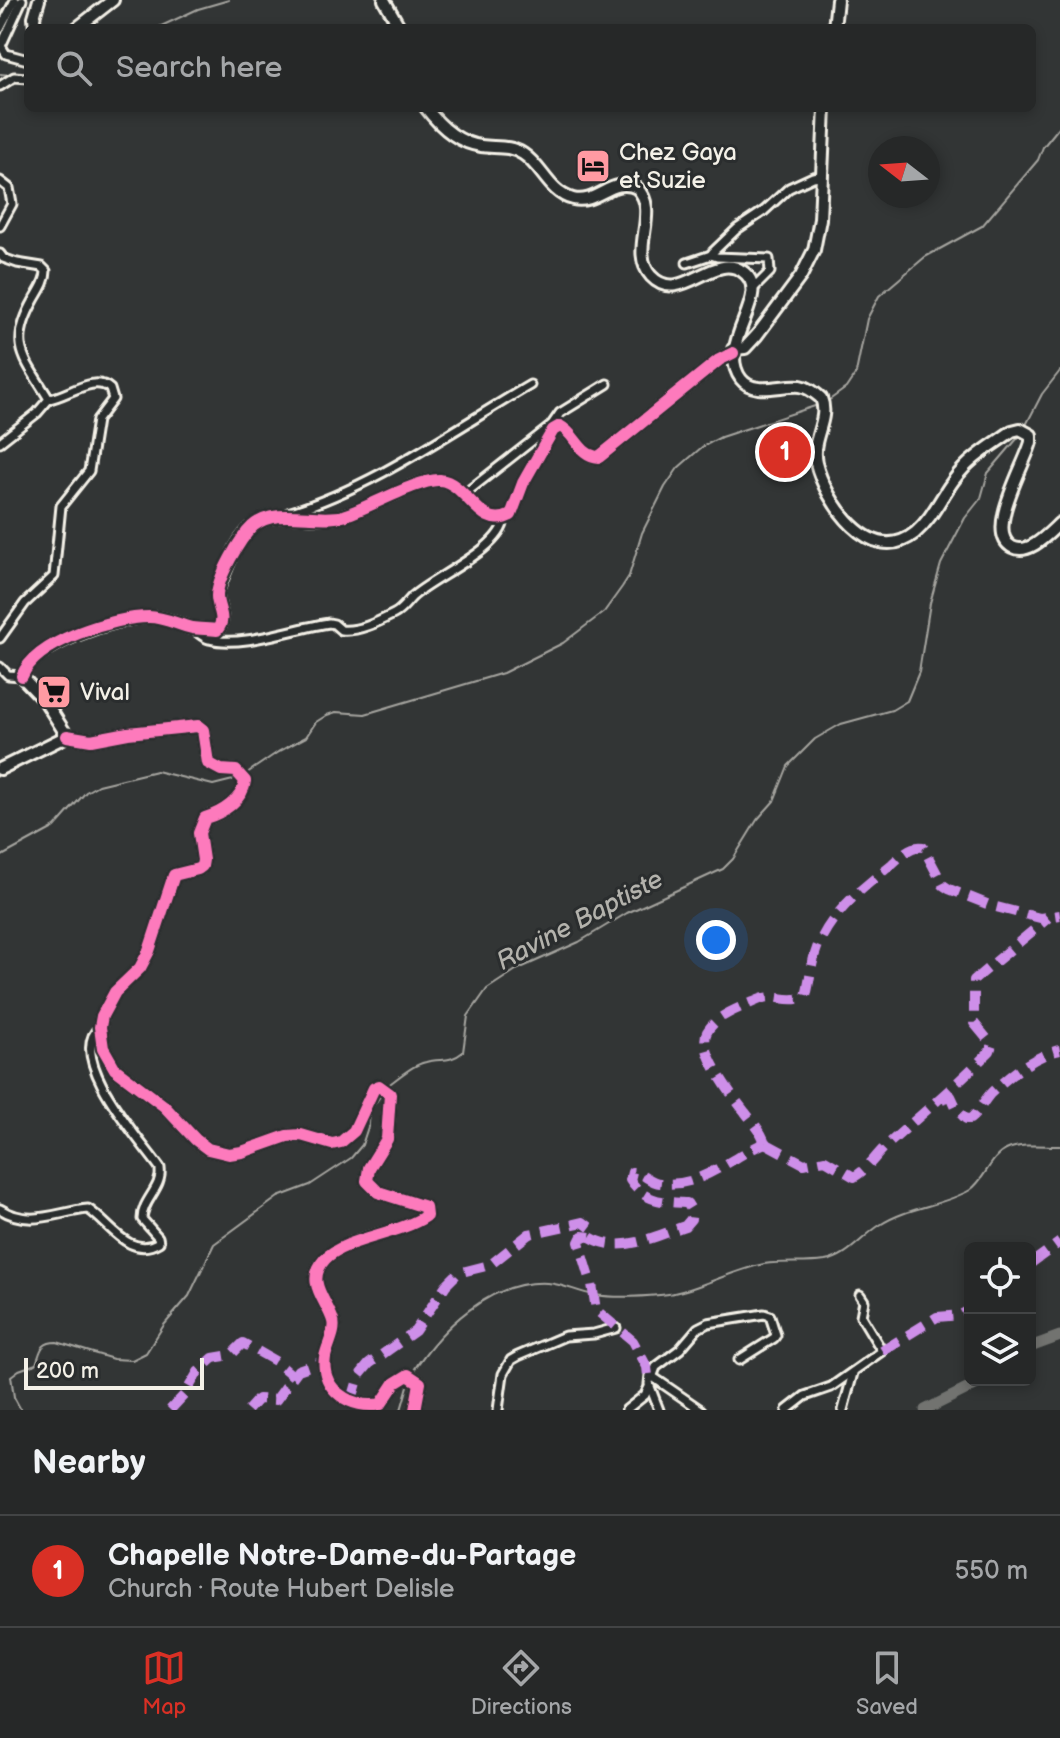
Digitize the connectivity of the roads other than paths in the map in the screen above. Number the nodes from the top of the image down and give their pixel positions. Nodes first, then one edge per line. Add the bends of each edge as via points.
1 (15, 0) edge
2 (22, 0) edge
3 (39, 0) edge
4 (113, 0) edge
5 (384, 0) edge
6 (837, 0) edge
7 (35, 24) edge
8 (82, 24) edge
9 (398, 24) edge
10 (834, 24) edge
11 (0, 29) edge
12 (24, 59) edge
13 (24, 78) edge
14 (0, 86) edge
15 (430, 112) edge
16 (825, 112) edge
17 (820, 176) junction
18 (0, 181) edge
19 (0, 226) edge
20 (0, 254) edge
21 (711, 255) junction
22 (687, 263) dead end
23 (754, 288) junction
24 (733, 351) junction
25 (607, 384) dead end
26 (530, 385) dead end
27 (49, 399) junction
28 (0, 442) edge
29 (463, 495) junction
30 (279, 517) junction
31 (504, 519) junction
32 (1060, 523) edge
33 (191, 627) junction
34 (0, 638) edge
35 (0, 667) edge
36 (22, 676) junction
37 (67, 736) junction
38 (0, 769) edge
39 (100, 1027) junction
40 (0, 1209) edge
41 (860, 1295) dead end
42 (616, 1328) dead end
43 (739, 1360) dead end
44 (853, 1373) junction
45 (653, 1375) junction
46 (649, 1384) junction
47 (416, 1405) edge
48 (424, 1410) edge
49 (498, 1410) edge
50 (626, 1410) edge
51 (659, 1410) edge
52 (701, 1410) edge
53 (787, 1410) edge
54 (843, 1410) edge

1 - 11 street
2 - 12 street via 1,46 6,54
3 - 7 street
4 - 8 street
5 - 9 street
6 - 10 street
13 - 14 street
15 - 23 street via 469,143 521,152 555,190 572,199 586,200 620,184 637,188 646,204 643,257 659,282 677,286 728,266 744,272
16 - 17 street
17 - 21 street via 789,188
17 - 24 street via 819,231 808,264 757,335 745,348
18 - 19 street via 9,188 12,204
20 - 27 street via 46,271 19,334 22,353
21 - 22 street
21 - 23 street via 769,259 770,272
23 - 24 street
24 - 31 street via 599,457 586,454 566,428 553,430 511,515
24 - 32 street via 737,373 748,385 801,386 821,398 825,406 815,462 839,514 867,536 884,542 908,538 930,517 968,463 1020,429 1031,435 1031,442 1003,519 1005,541 1022,549
25 - 29 street via 560,413 551,426
26 - 30 street via 391,470
27 - 28 street
27 - 34 street via 101,382 113,399 97,420 89,471 61,506 54,576 25,603
29 - 30 street via 435,480 341,516
29 - 31 street via 483,513
30 - 33 street via 255,524 231,558 217,592 222,625 217,630
31 - 33 street via 501,531 463,564 396,613 356,630 329,623 225,640 207,639
33 - 36 street via 149,617 103,626 55,643
35 - 36 street via 8,675
36 - 37 street
37 - 38 street
37 - 39 street via 91,740 198,726 208,763 236,771 245,781 232,803 205,818 199,833 202,866 174,875 149,951 115,992
39 - 40 street via 90,1046 99,1084 160,1168 159,1182 142,1212 159,1242 129,1244 88,1209 31,1219
39 - 47 street via 103,1048 115,1069 218,1153 242,1152 287,1136 341,1142 354,1131 374,1088 390,1094 387,1139 367,1181 378,1192 425,1207 426,1216 332,1253 319,1267 317,1291 333,1322 325,1368 340,1396 363,1406 381,1404 395,1383 408,1375 420,1383
41 - 44 street via 861,1316 882,1351
42 - 49 street via 565,1336 511,1360 503,1374
43 - 45 street via 774,1338 770,1316 698,1328
44 - 53 street
44 - 54 street
45 - 46 street
45 - 52 street
46 - 50 street via 645,1395
46 - 51 street
47 - 48 street

